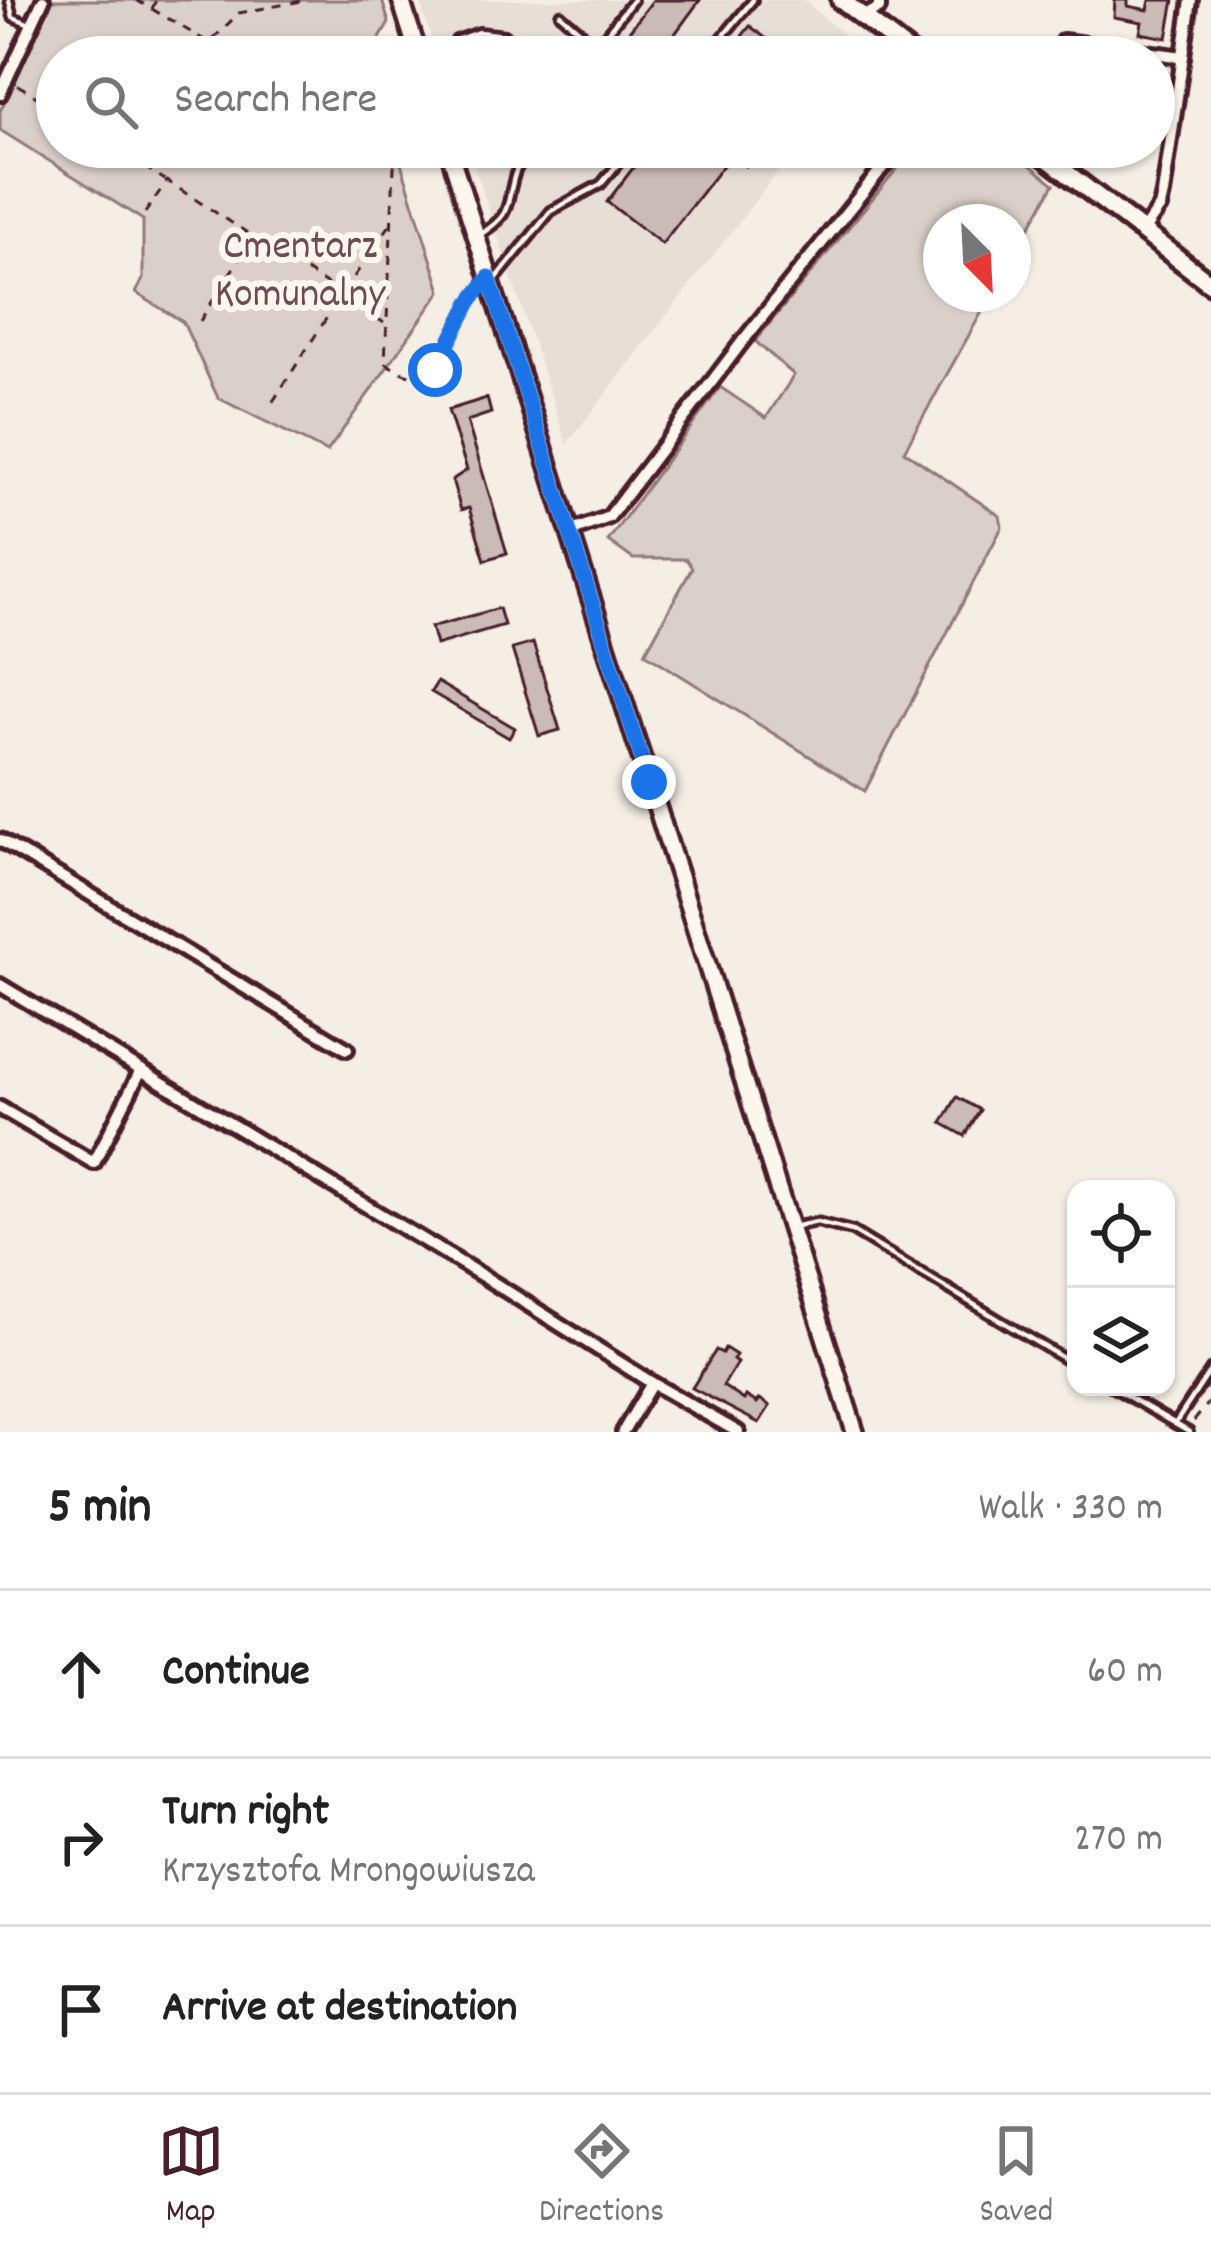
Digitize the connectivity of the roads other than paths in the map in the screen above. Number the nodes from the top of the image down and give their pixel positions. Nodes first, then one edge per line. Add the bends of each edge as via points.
1 (9, 0) edge
2 (43, 0) edge
3 (401, 0) edge
4 (633, 0) edge
5 (753, 0) edge
6 (841, 0) edge
7 (879, 0) edge
8 (1191, 0) edge
9 (560, 14) dead end
10 (863, 17) junction
11 (32, 25) junction
12 (412, 36) edge
13 (468, 36) edge
14 (504, 36) edge
15 (585, 36) edge
16 (605, 36) edge
17 (723, 36) edge
18 (888, 36) edge
19 (1175, 56) edge
20 (1183, 57) junction
21 (0, 94) edge
22 (1175, 109) edge
23 (455, 168) edge
24 (517, 168) edge
25 (614, 168) edge
26 (882, 168) edge
27 (1060, 168) edge
28 (1166, 168) edge
29 (1143, 231) junction
30 (476, 237) junction
31 (490, 281) junction
32 (1211, 284) edge
33 (570, 532) junction
34 (0, 840) edge
35 (0, 985) edge
36 (347, 1049) dead end
37 (141, 1070) junction
38 (0, 1108) edge
39 (793, 1227) junction
40 (1067, 1361) edge
41 (1211, 1369) edge
42 (652, 1383) junction
43 (1127, 1396) edge
44 (1175, 1424) junction
45 (623, 1432) edge
46 (738, 1432) edge
47 (855, 1432) edge
48 (1189, 1432) edge

1 - 11 lane via 13,16
2 - 11 street
3 - 12 main road
4 - 16 lane
5 - 17 lane
6 - 10 main road
7 - 10 street
8 - 20 street
9 - 15 lane
10 - 18 main road
11 - 21 street
13 - 14 lane
19 - 20 street
20 - 22 street
23 - 30 main road
24 - 30 lane via 509,209
25 - 31 lane via 551,211
26 - 33 street via 609,518
27 - 29 main road
28 - 29 street via 1160,207
29 - 32 main road
30 - 31 main road
31 - 33 main road
33 - 39 main road
34 - 36 street
35 - 37 street
37 - 38 street via 94,1163
37 - 42 street
39 - 40 lane via 817,1222 852,1231
39 - 47 main road
41 - 44 lane
42 - 45 street
42 - 46 street
43 - 44 lane
44 - 48 lane

